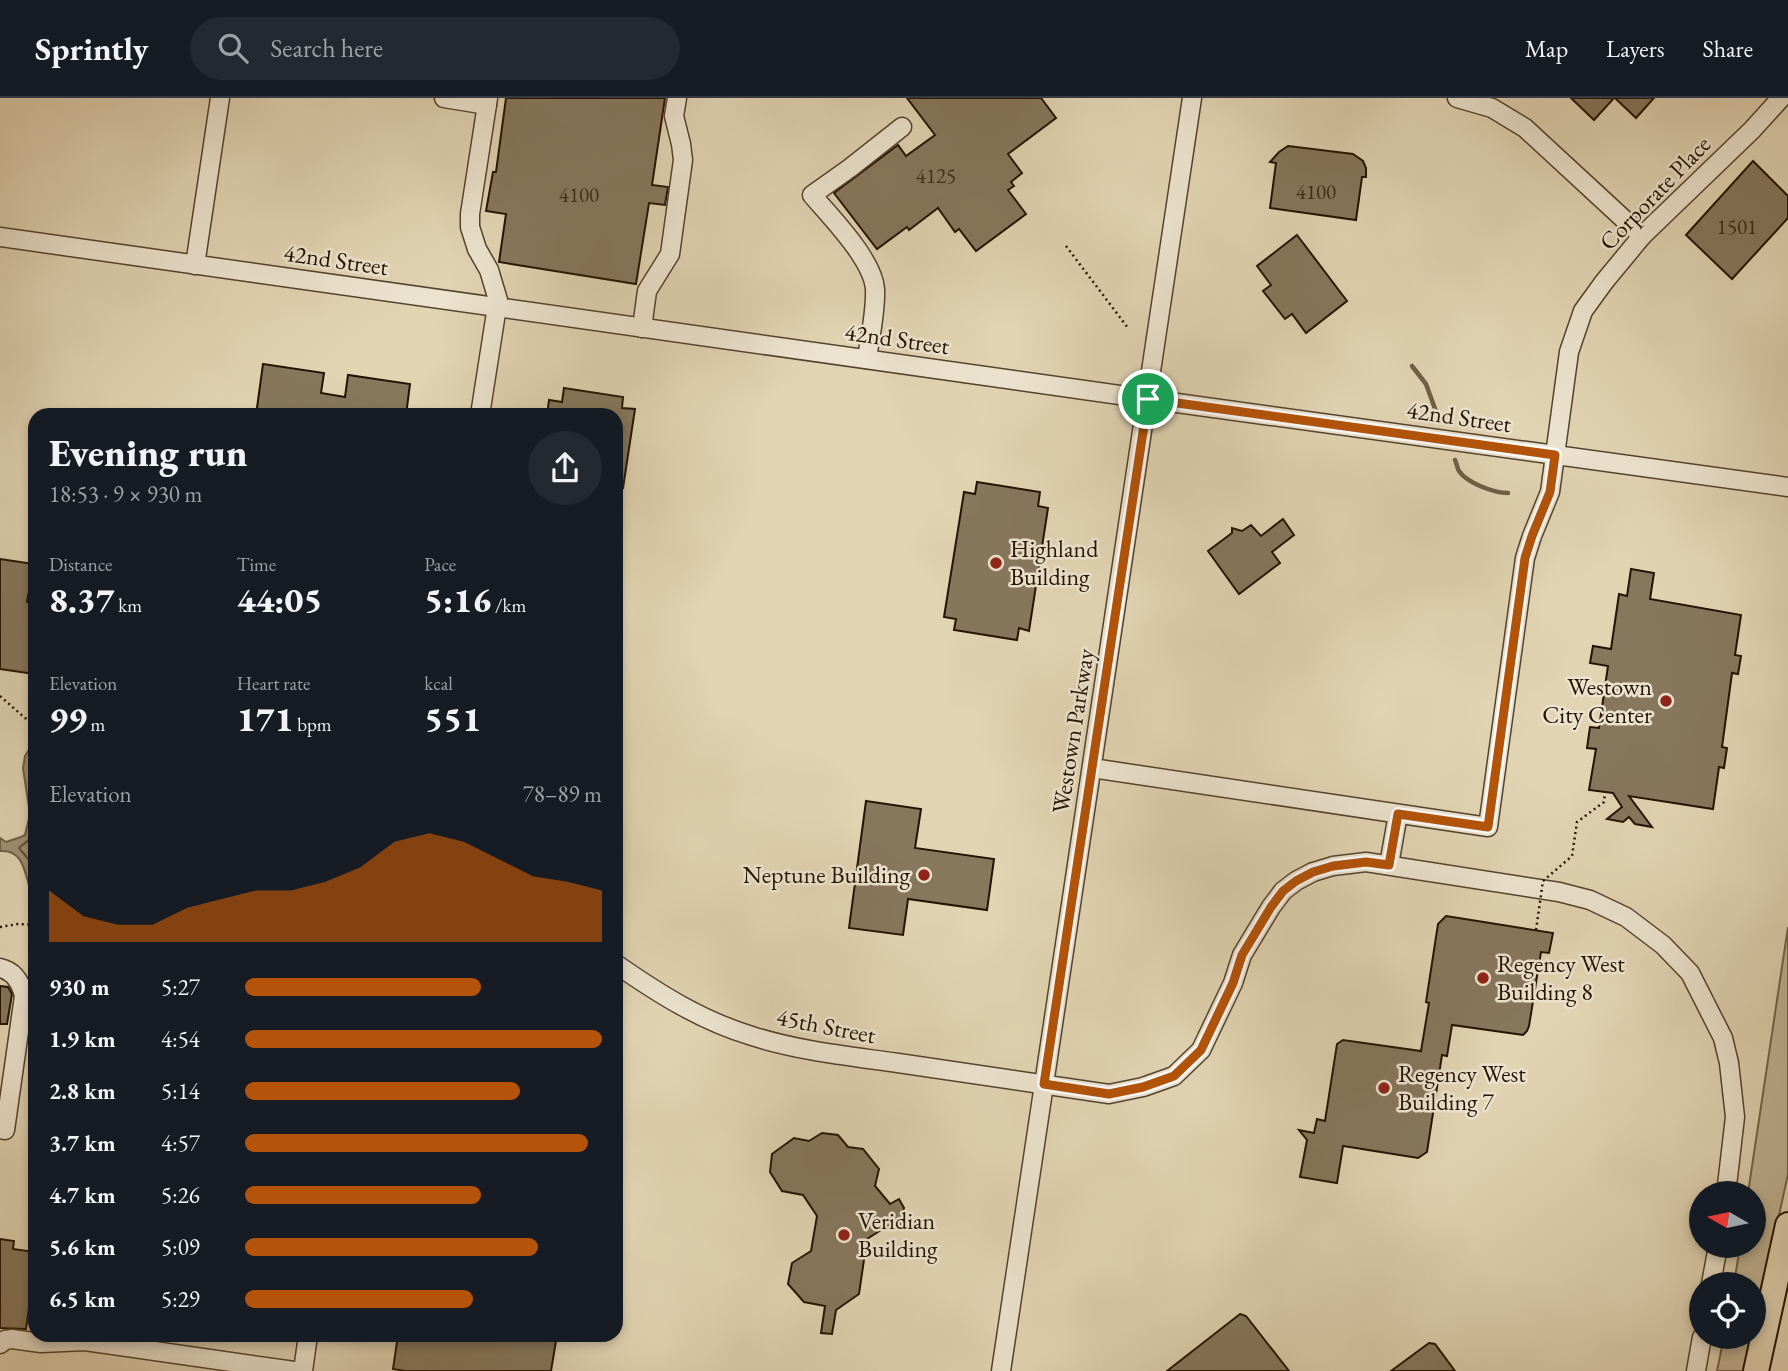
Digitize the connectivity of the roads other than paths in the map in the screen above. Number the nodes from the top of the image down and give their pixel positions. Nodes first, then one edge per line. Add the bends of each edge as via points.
1 (219, 98) edge
2 (444, 98) edge
3 (677, 98) edge
4 (1192, 98) edge
5 (1457, 98) edge
6 (1781, 98) edge
7 (488, 101) edge
8 (902, 127) dead end
9 (1642, 236) junction
10 (0, 237) edge
11 (195, 265) junction
12 (496, 307) junction
13 (642, 328) junction
14 (867, 359) junction
15 (1148, 399) junction
16 (481, 408) edge
17 (1555, 455) junction
18 (1788, 486) edge
19 (1092, 768) junction
20 (1398, 814) junction
21 (1389, 865) junction
22 (0, 968) edge
23 (623, 969) edge
24 (1044, 1084) junction
25 (0, 1129) edge
26 (1728, 1181) edge
27 (1788, 1225) edge
28 (28, 1341) edge
29 (34, 1342) edge
30 (63, 1342) edge
31 (92, 1342) edge
32 (308, 1342) edge
33 (0, 1344) edge
34 (1700, 1349) edge
35 (294, 1371) edge
36 (303, 1371) edge
37 (1001, 1371) edge
38 (1696, 1371) edge
39 (1756, 1371) edge

1 - 11 street
2 - 7 street
3 - 13 street via 674,116 683,160 670,254 647,291
4 - 15 street, Westown Parkway
5 - 9 street via 1492,108 1525,128
6 - 9 street, Corporate Place
7 - 12 street via 470,227 489,270
8 - 14 street via 812,195 870,272 875,287
9 - 17 street, Corporate Place via 1583,311 1569,352
10 - 11 street, 42nd Street
11 - 12 street, 42nd Street
12 - 13 street, 42nd Street
12 - 16 street
13 - 14 street, 42nd Street
14 - 15 street, 42nd Street
15 - 17 street, 42nd Street
15 - 19 street, Westown Parkway
17 - 18 street, 42nd Street
17 - 20 street, Corporate Place via 1550,492 1525,558 1488,827
19 - 20 street
19 - 24 street, Westown Parkway
20 - 21 street
21 - 24 street, 45th Street via 1333,866 1313,872 1283,891 1242,955 1201,1050 1174,1076 1109,1094
21 - 26 street, 45th Street via 1590,900 1626,917 1663,945 1690,973 1723,1038 1735,1116
22 - 25 street via 22,985 24,996 5,1130
23 - 24 street, 45th Street via 678,1004 751,1036 841,1055
24 - 37 street, Westown Parkway
27 - 39 highway
28 - 33 street via 12,1339
29 - 30 street
31 - 35 street
32 - 36 street
34 - 38 street

